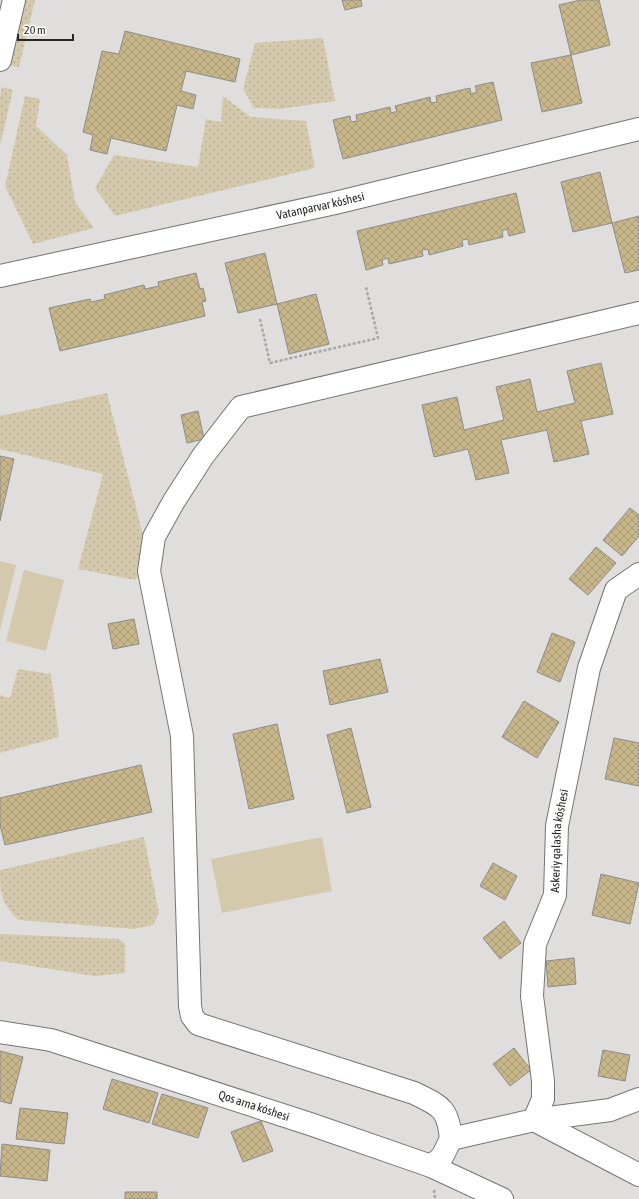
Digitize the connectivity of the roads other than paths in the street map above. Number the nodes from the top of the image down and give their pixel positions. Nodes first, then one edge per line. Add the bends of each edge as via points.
1 (14, 0) edge
2 (0, 60) edge
3 (639, 129) edge
4 (0, 276) edge
5 (639, 312) edge
6 (639, 574) edge
7 (0, 1032) edge
8 (639, 1099) edge
9 (534, 1120) junction
10 (452, 1139) junction
11 (431, 1166) junction
12 (639, 1175) edge
13 (502, 1199) edge

1 - 2 street
3 - 4 street, Vatanparvar kóshesi via 335,203
5 - 10 street via 240,407 203,456 154,537 149,571 182,736 192,1016 198,1024 414,1093 441,1107 450,1122
6 - 9 street, Askeriy qalasha kóshesi via 616,590 589,668 557,826 556,895 535,944 532,996 543,1099
7 - 11 street, Qos arna kóshesi via 51,1040
8 - 9 street via 610,1110
9 - 10 street
9 - 12 street
10 - 11 street via 442,1157
11 - 13 street, Qos arna kóshesi

